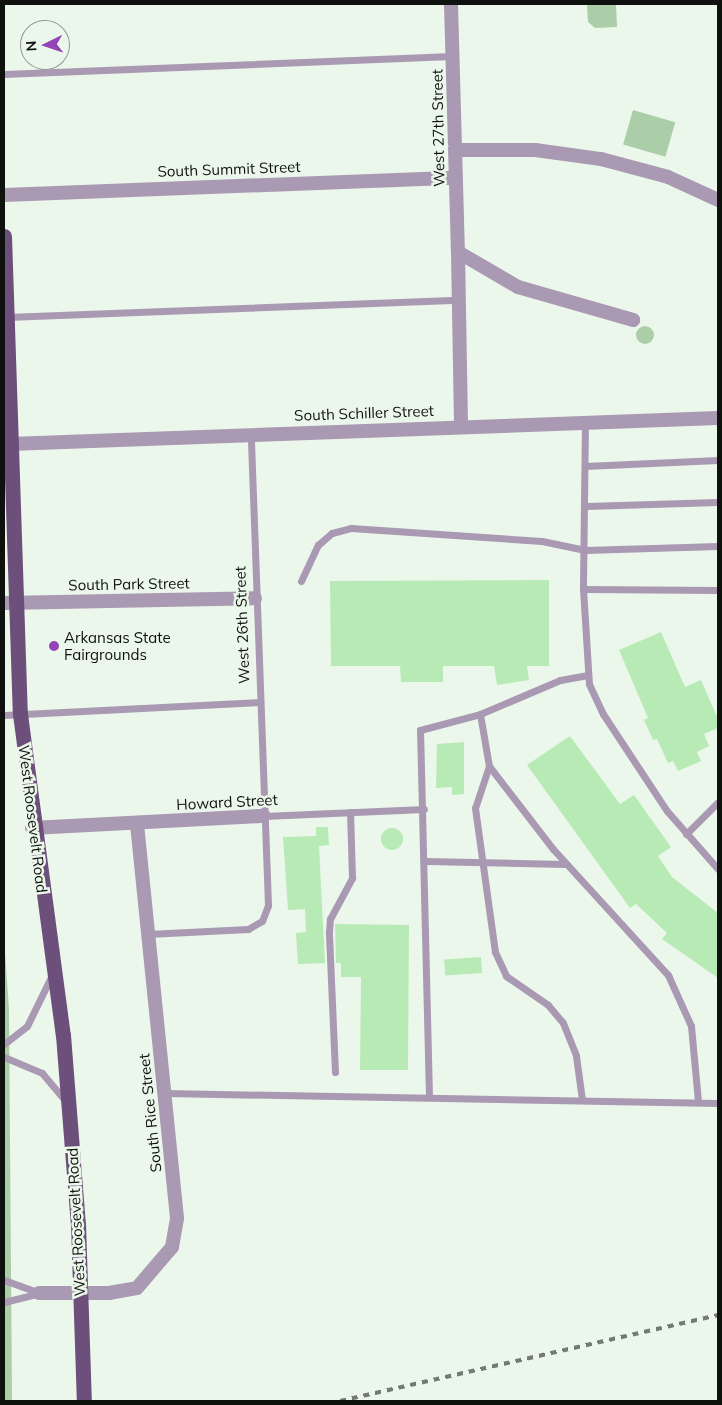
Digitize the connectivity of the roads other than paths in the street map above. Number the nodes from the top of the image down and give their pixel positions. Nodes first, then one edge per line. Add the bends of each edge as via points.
1 (451, 4) edge
2 (452, 56) junction
3 (4, 74) edge
4 (456, 150) junction
5 (454, 178) junction
6 (4, 195) edge
7 (718, 200) edge
8 (4, 236) edge
9 (458, 252) junction
10 (4, 268) edge
11 (459, 300) junction
12 (7, 317) junction
13 (633, 320) dead end
14 (6, 384) edge
15 (718, 418) edge
16 (585, 421) junction
17 (461, 425) junction
18 (251, 434) junction
19 (10, 444) junction
20 (718, 460) edge
21 (586, 466) junction
22 (8, 495) edge
23 (718, 502) edge
24 (586, 506) junction
25 (718, 546) edge
26 (585, 550) junction
27 (301, 581) dead end
28 (583, 589) junction
29 (718, 590) edge
30 (255, 598) junction
31 (10, 603) edge
32 (588, 675) junction
33 (258, 702) junction
34 (20, 714) junction
35 (480, 714) junction
36 (4, 715) edge
37 (489, 766) junction
38 (718, 802) edge
39 (424, 808) junction
40 (350, 812) junction
41 (264, 816) junction
42 (137, 824) junction
43 (32, 828) junction
44 (686, 834) junction
45 (425, 861) junction
46 (482, 862) junction
47 (566, 864) junction
48 (718, 869) edge
49 (148, 934) junction
50 (55, 971) junction
51 (4, 1044) edge
52 (4, 1057) edge
53 (335, 1072) dead end
54 (165, 1093) junction
55 (429, 1097) junction
56 (582, 1100) junction
57 (698, 1102) junction
58 (718, 1103) edge
59 (70, 1105) junction
60 (4, 1280) edge
61 (39, 1293) junction
62 (4, 1302) edge
63 (84, 1401) edge

1 - 2 street, West 27th Street
2 - 3 lane
2 - 4 street, West 27th Street
4 - 5 street, West 27th Street
4 - 7 street via 535,150 602,159 668,177
5 - 6 street, South Summit Street
5 - 9 street, West 27th Street
8 - 10 main road, West Roosevelt Road
9 - 11 street, West 27th Street
9 - 13 street via 518,287
10 - 12 main road, West Roosevelt Road
11 - 12 lane
11 - 17 street, West 27th Street
12 - 14 main road, West Roosevelt Road
14 - 19 main road, West Roosevelt Road
15 - 16 street, South Schiller Street
16 - 17 street, South Schiller Street
16 - 21 lane
17 - 18 street, South Schiller Street
18 - 19 street, South Schiller Street
18 - 30 lane, West 26th Street
19 - 22 main road, West Roosevelt Road
20 - 21 lane
21 - 24 lane
22 - 31 main road, West Roosevelt Road
23 - 24 lane
24 - 26 lane
25 - 26 lane
26 - 27 lane via 542,541 351,528 332,533 318,545
26 - 28 lane
28 - 29 lane
28 - 32 lane
30 - 31 street, South Park Street
30 - 33 lane, West 26th Street
31 - 34 main road, West Roosevelt Road
32 - 35 lane via 560,680
32 - 44 lane via 603,714
33 - 34 lane
33 - 41 lane, West 26th Street
34 - 36 lane
34 - 43 main road, West Roosevelt Road
35 - 37 lane
35 - 39 lane via 420,730
37 - 46 lane via 475,808
37 - 47 lane
38 - 44 lane
39 - 40 lane, Howard Street
39 - 45 lane
40 - 41 lane, Howard Street
40 - 53 lane via 352,878 330,919
41 - 42 street, Howard Street
41 - 49 lane, West 26th Street via 268,905 262,921 248,929
42 - 43 street, Howard Street
42 - 49 street, South Rice Street
43 - 50 main road, West Roosevelt Road
44 - 48 lane
45 - 46 lane
45 - 55 lane
46 - 47 lane
46 - 56 lane via 498,963 506,976 548,1005 563,1023 576,1056
47 - 57 lane via 668,975 691,1026
49 - 54 street, South Rice Street
50 - 51 lane via 27,1026
50 - 59 main road, West Roosevelt Road
52 - 59 lane via 42,1073
54 - 55 lane
54 - 61 street, South Rice Street via 177,1218 172,1247 137,1288 109,1293
55 - 56 lane
56 - 57 lane
57 - 58 lane
59 - 63 main road, West Roosevelt Road, bridge
60 - 61 lane, South Rice Street
61 - 62 lane, South Rice Street

